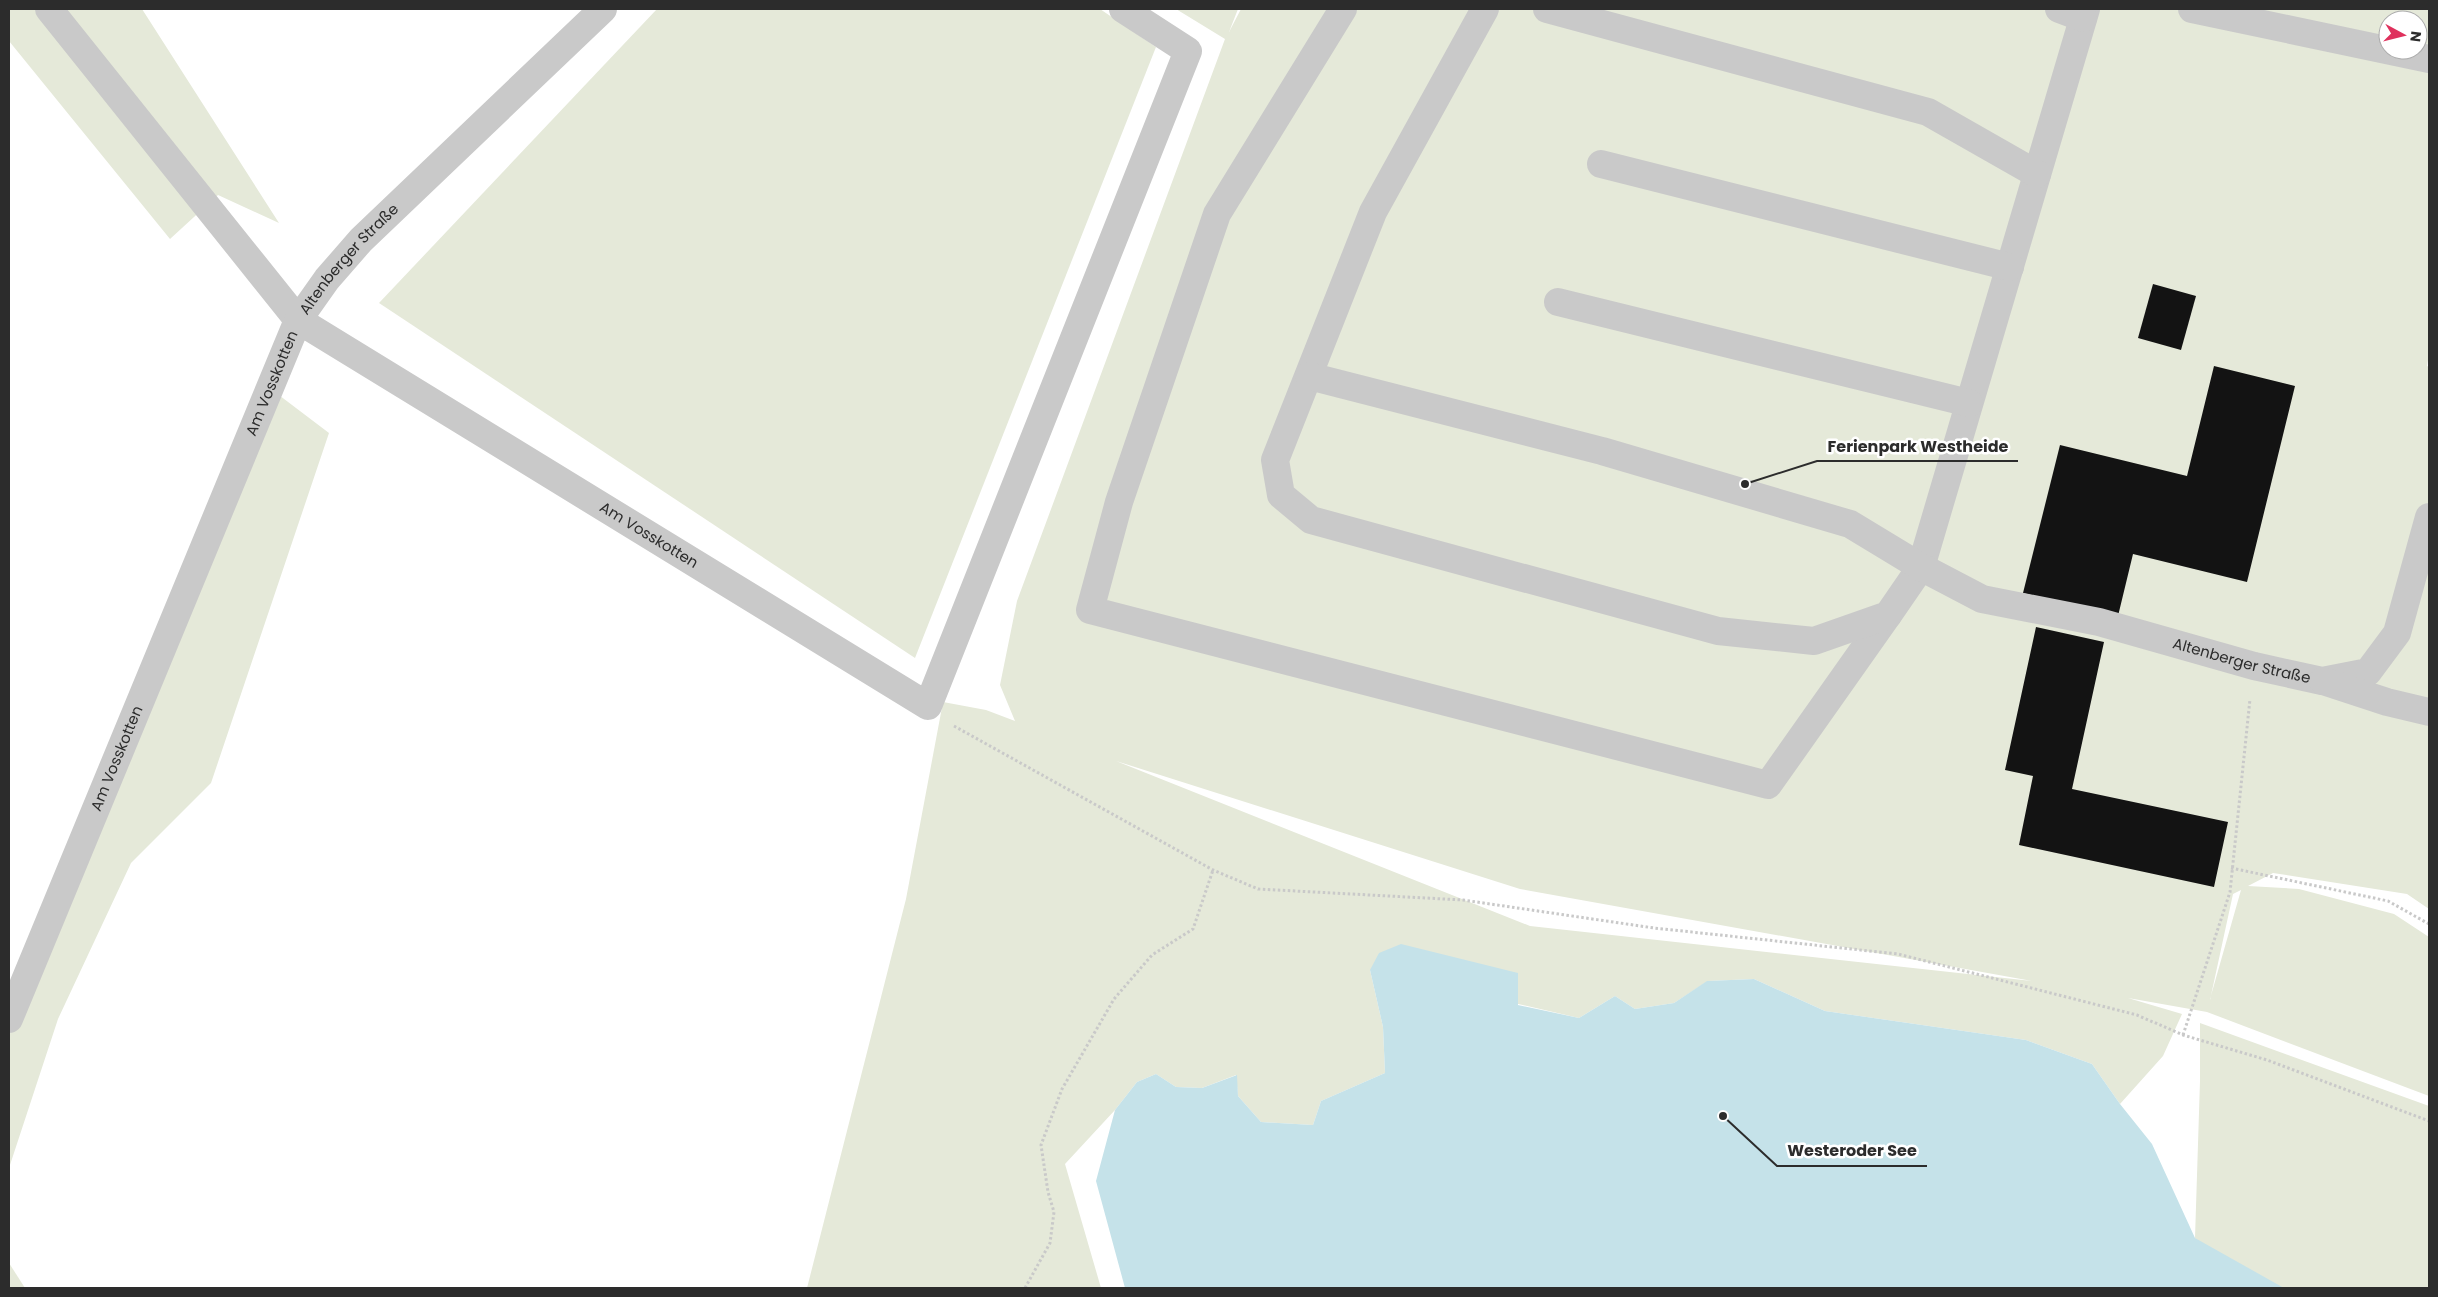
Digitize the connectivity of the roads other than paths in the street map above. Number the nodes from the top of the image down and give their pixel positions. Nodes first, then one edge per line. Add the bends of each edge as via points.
1 (49, 9) edge
2 (603, 9) edge
3 (1123, 9) edge
4 (1343, 9) edge
5 (1485, 9) edge
6 (1547, 9) edge
7 (2192, 9) edge
8 (2076, 12) edge
9 (2429, 59) edge
10 (1601, 164) dead end
11 (2037, 174) junction
12 (2010, 267) junction
13 (1558, 302) dead end
14 (298, 320) junction
15 (1309, 376) junction
16 (1969, 404) junction
17 (2429, 517) edge
18 (1921, 567) junction
19 (1888, 615) junction
20 (2322, 681) junction
21 (2429, 712) edge
22 (9, 1019) edge

1 - 14 street, Altenberger Straße
2 - 14 street, Altenberger Straße via 361,240 327,279
3 - 14 street, Am Vosskotten via 1188,51 928,706
4 - 19 street via 1217,214 1119,502 1090,610 1768,785
5 - 15 street via 1373,212
6 - 11 street via 1928,112
7 - 9 street
8 - 11 street
10 - 12 street
11 - 12 street
12 - 16 street
13 - 16 street
14 - 22 street, Am Vosskotten
15 - 18 street, Altenberger Straße via 1602,451 1850,524
15 - 19 street via 1275,460 1281,495 1311,520 1718,631 1814,641
16 - 18 street
17 - 20 street, Altenberger Straße via 2396,633 2368,672
18 - 19 street
18 - 20 street, Altenberger Straße via 1982,599 2099,622 2254,666
20 - 21 street

